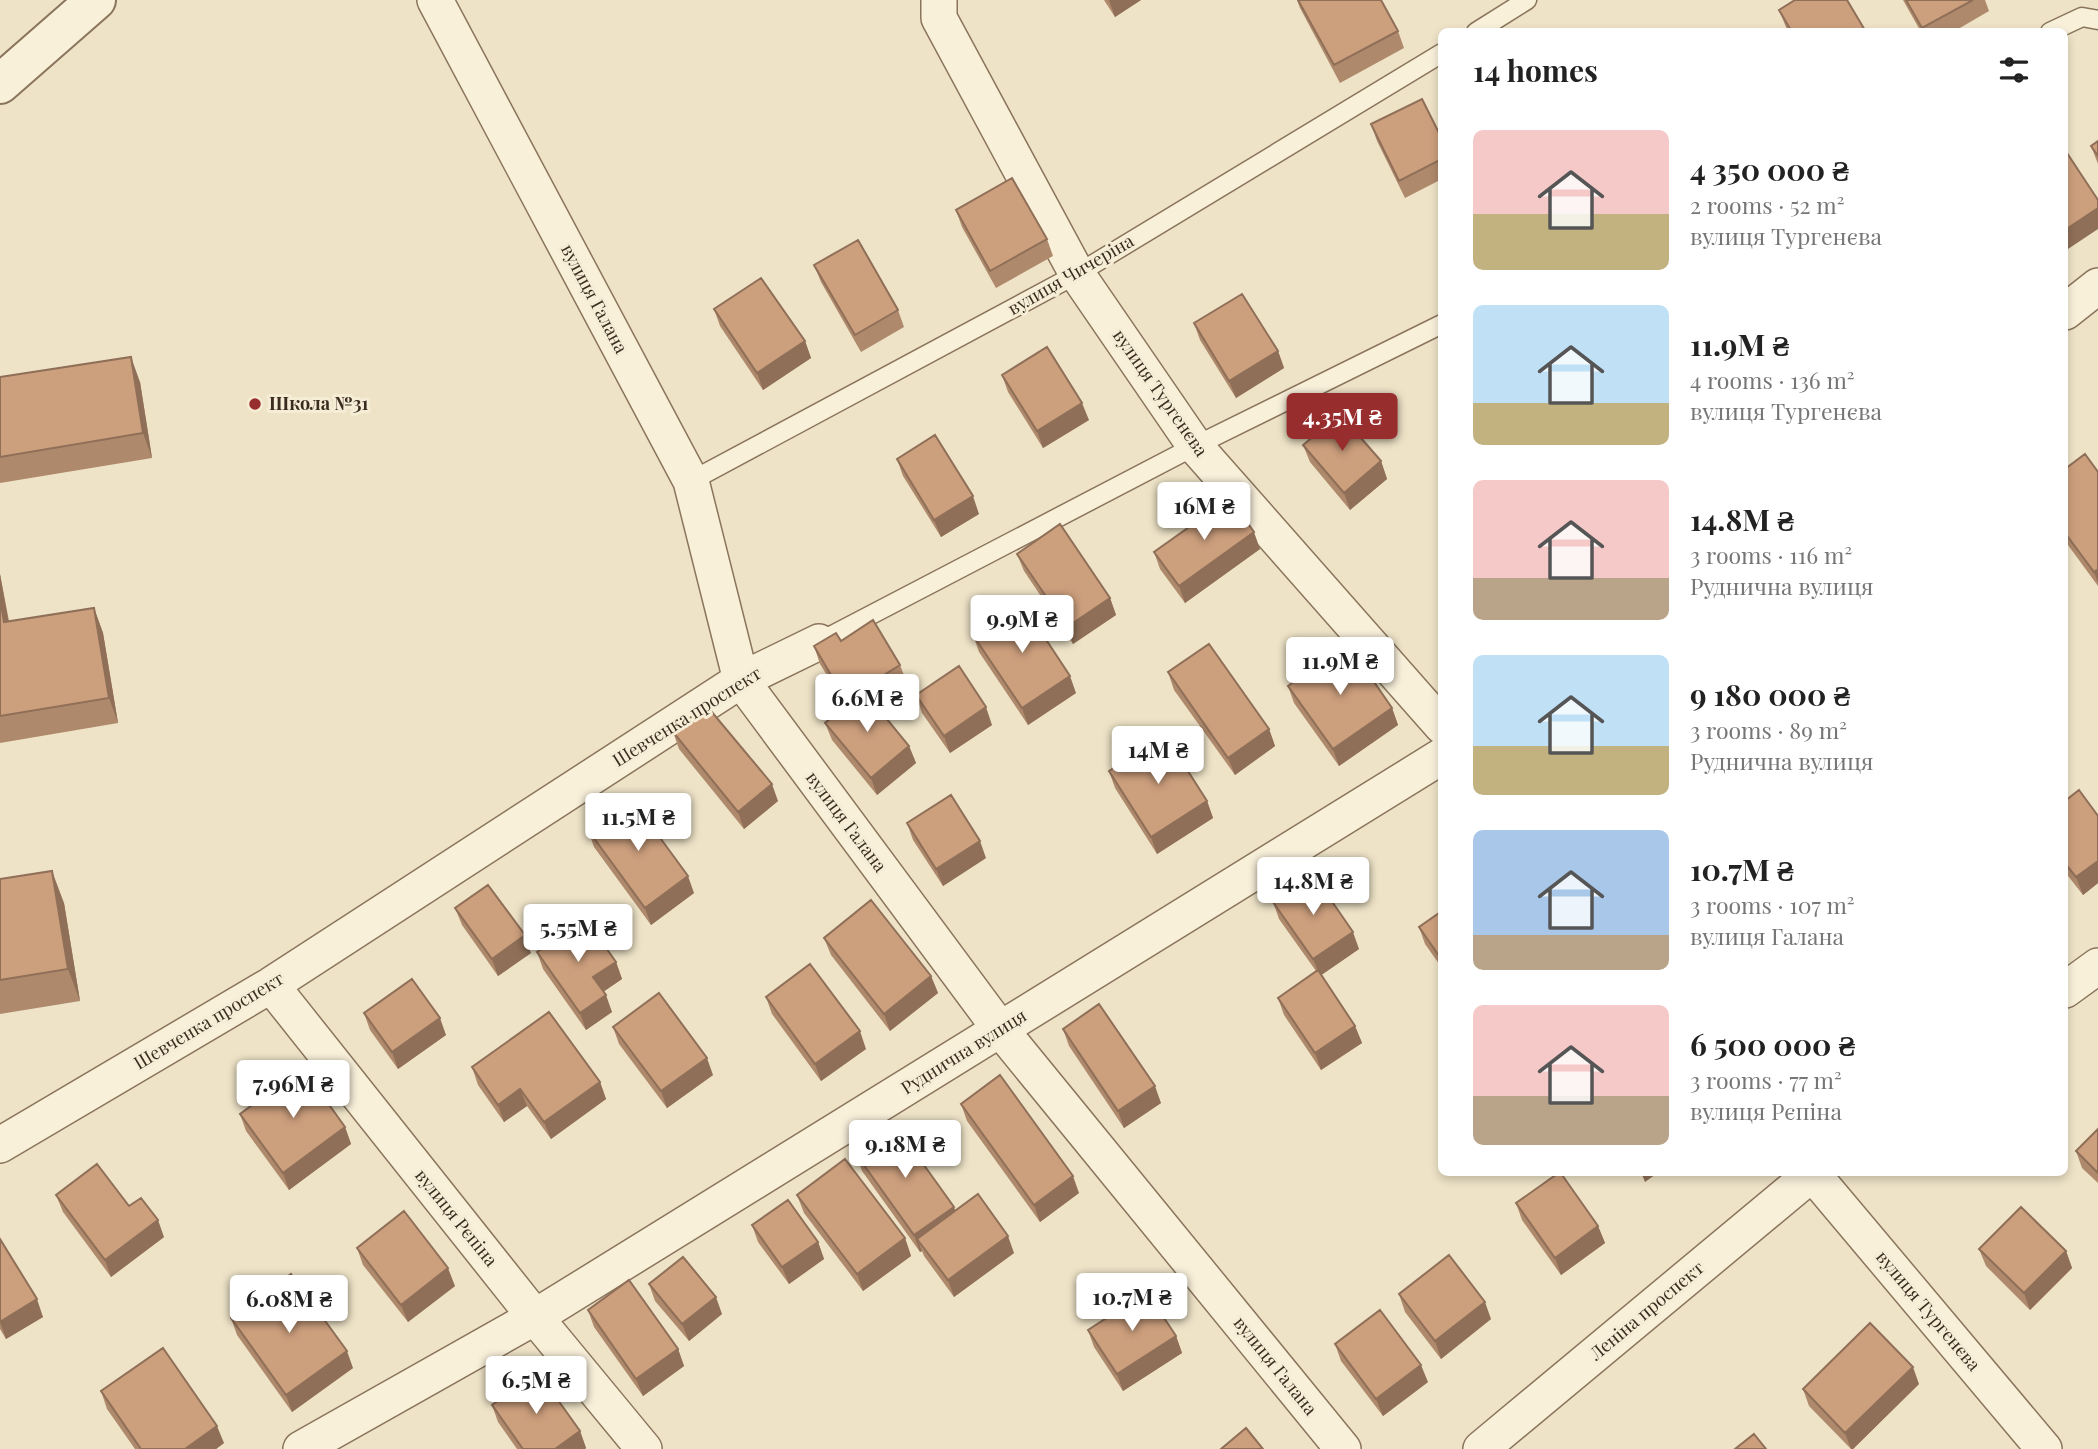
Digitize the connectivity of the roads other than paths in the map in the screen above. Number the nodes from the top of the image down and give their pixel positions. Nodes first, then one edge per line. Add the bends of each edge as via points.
1 (96, 0) edge
2 (435, 0) edge
3 (1527, 0) edge
4 (939, 9) edge
5 (2098, 20) edge
6 (1482, 28) edge
7 (2059, 28) edge
8 (1438, 55) edge
9 (0, 84) edge
10 (1077, 274) junction
11 (2098, 286) edge
12 (2068, 310) edge
13 (1438, 326) edge
14 (1195, 446) junction
15 (691, 481) junction
16 (819, 642) joint
17 (741, 680) junction
18 (1438, 721) edge
19 (1438, 758) edge
20 (2098, 966) edge
21 (271, 985) junction
22 (2068, 988) edge
23 (1000, 1029) junction
24 (0, 1145) edge
25 (1808, 1176) edge
26 (1815, 1176) edge
27 (535, 1317) junction
28 (301, 1449) edge
29 (644, 1449) edge
30 (1343, 1449) edge
31 (1480, 1449) edge
32 (2044, 1449) edge

1 - 9 street
2 - 15 street, вулиця Галана
3 - 6 lane
4 - 10 street, вулиця Тургенєва
5 - 7 lane via 2082,17
8 - 10 lane, вулиця Чичеріна
10 - 14 street, вулиця Тургенєва
10 - 15 lane, вулиця Чичеріна
11 - 12 street
13 - 14 lane, Шевченка проспект
14 - 16 lane, Шевченка проспект
14 - 18 street, вулиця Тургенєва
15 - 17 street, вулиця Галана
16 - 17 street, Шевченка проспект
17 - 21 street, Шевченка проспект
17 - 23 street, вулиця Галана
19 - 23 street, Руднична вулиця
20 - 22 street
21 - 24 street, Шевченка проспект
21 - 27 street, вулиця Рєпіна
23 - 27 street, Руднична вулиця
23 - 30 street, вулиця Галана
25 - 31 street, Леніна проспект
26 - 32 street, вулиця Тургенєва
27 - 28 street, Руднична вулиця
27 - 29 street, вулиця Рєпіна

